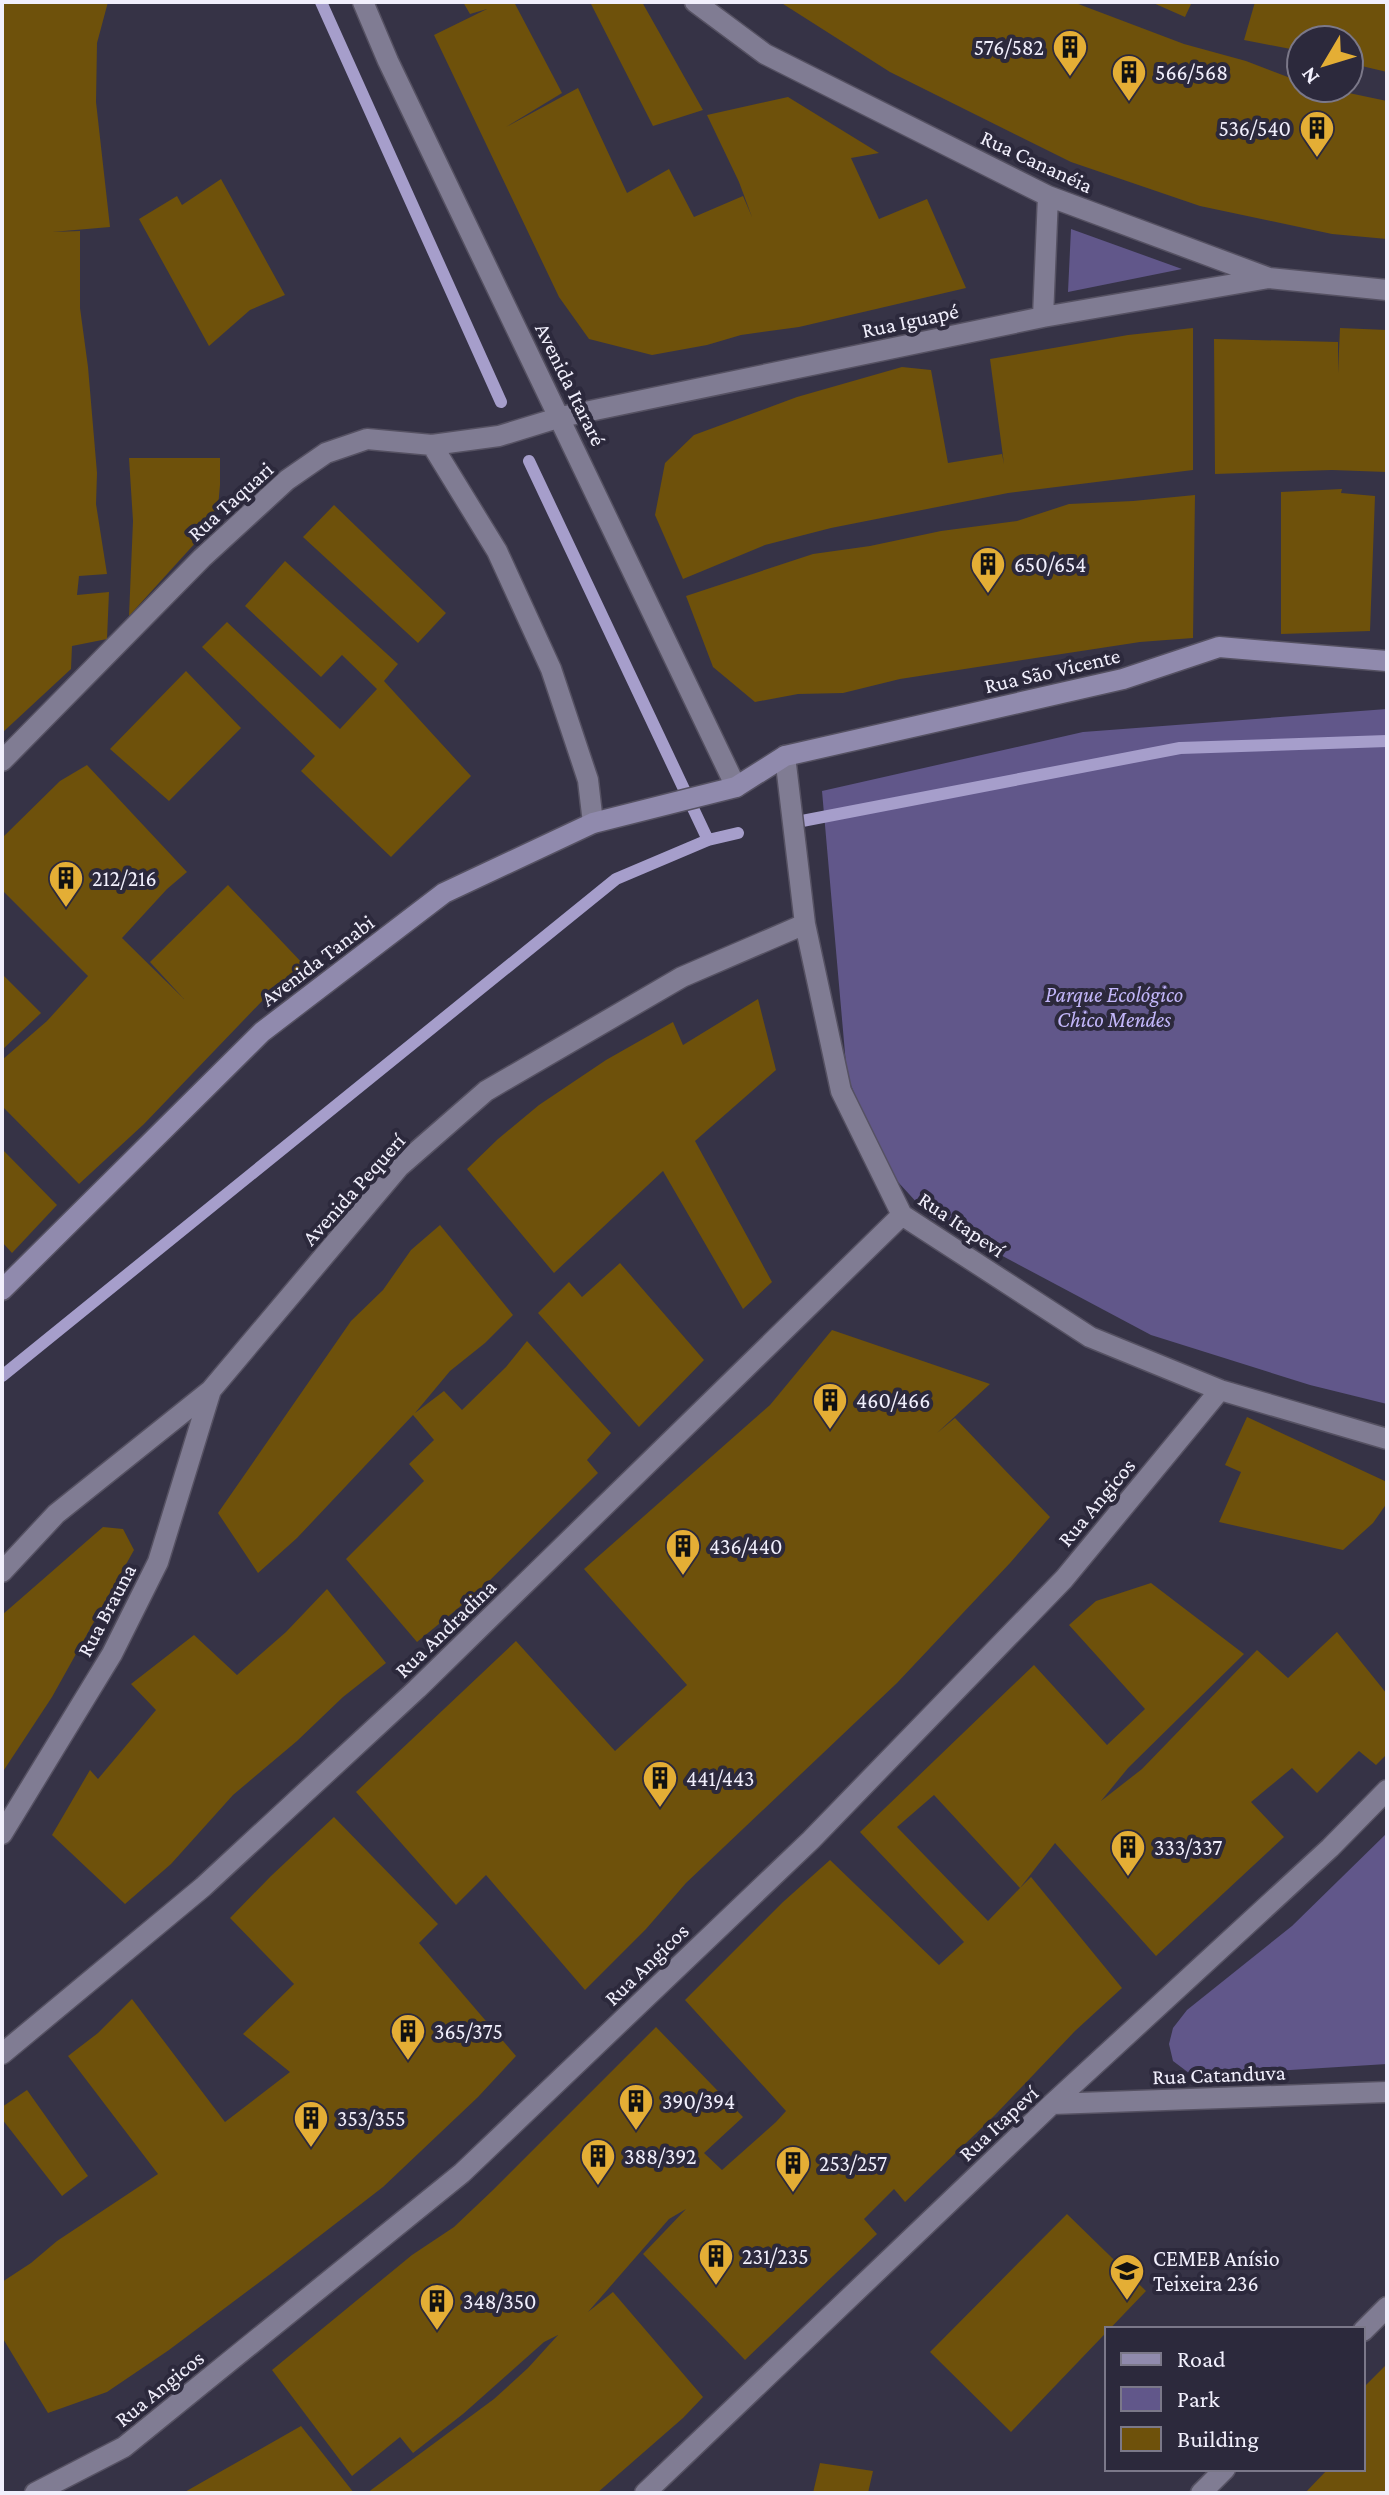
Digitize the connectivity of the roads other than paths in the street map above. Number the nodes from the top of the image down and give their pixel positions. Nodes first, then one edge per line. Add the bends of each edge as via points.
1 (363, 2) edge
2 (695, 2) edge
3 (1048, 196) junction
4 (1269, 278) junction
5 (1387, 290) edge
6 (1043, 317) junction
7 (561, 417) junction
8 (432, 445) junction
9 (1387, 661) edge
10 (785, 756) junction
11 (2, 761) edge
12 (736, 787) junction
13 (593, 823) junction
14 (805, 924) junction
15 (902, 1215) junction
16 (2, 1290) edge
17 (211, 1390) junction
18 (1220, 1390) junction
19 (1387, 1439) edge
20 (2, 1572) edge
21 (1387, 1790) edge
22 (2, 1834) edge
23 (2, 2054) edge
24 (1387, 2092) edge
25 (1052, 2104) junction
26 (1387, 2307) edge
27 (1365, 2329) edge
28 (1223, 2471) edge
29 (35, 2493) edge
30 (645, 2493) edge
31 (1201, 2493) edge

1 - 7 street, Avenida Itararé
2 - 3 street, Rua Cananéia via 765,54
3 - 4 street, Rua Cananéia
3 - 6 street
4 - 5 street, Rua Cananéia
4 - 6 street, Rua Iguapé
6 - 7 street, Rua Iguapé
7 - 8 street, Rua Taquari via 499,436
7 - 12 street, Avenida Itararé
8 - 11 street, Rua Taquari via 367,439 326,453 287,480 202,558
8 - 13 street via 497,551 551,669 588,780
9 - 10 street, Rua São Vicente via 1219,647 1123,679
10 - 12 street, Rua São Vicente
10 - 14 street, Rua Itapeví
12 - 13 street, Avenida Tanabi
13 - 16 street, Avenida Tanabi via 444,893 262,1032
14 - 15 street, Rua Itapeví via 841,1091
14 - 17 street, Avenida Pequerí via 682,977 486,1091 399,1167
15 - 18 street, Rua Itapeví via 1090,1337
15 - 23 street, Rua Andradina via 417,1689 203,1887
17 - 20 street, Avenida Pequerí via 56,1514
17 - 22 street, Rua Brauna via 158,1562 112,1654
18 - 19 street, Rua Itapeví
18 - 29 street, Rua Angicos via 1064,1579 811,1840 462,2173 124,2447
21 - 25 street, Rua Itapeví
24 - 25 street, Rua Catanduva
25 - 30 street, Rua Itapeví
26 - 27 street
28 - 31 street

